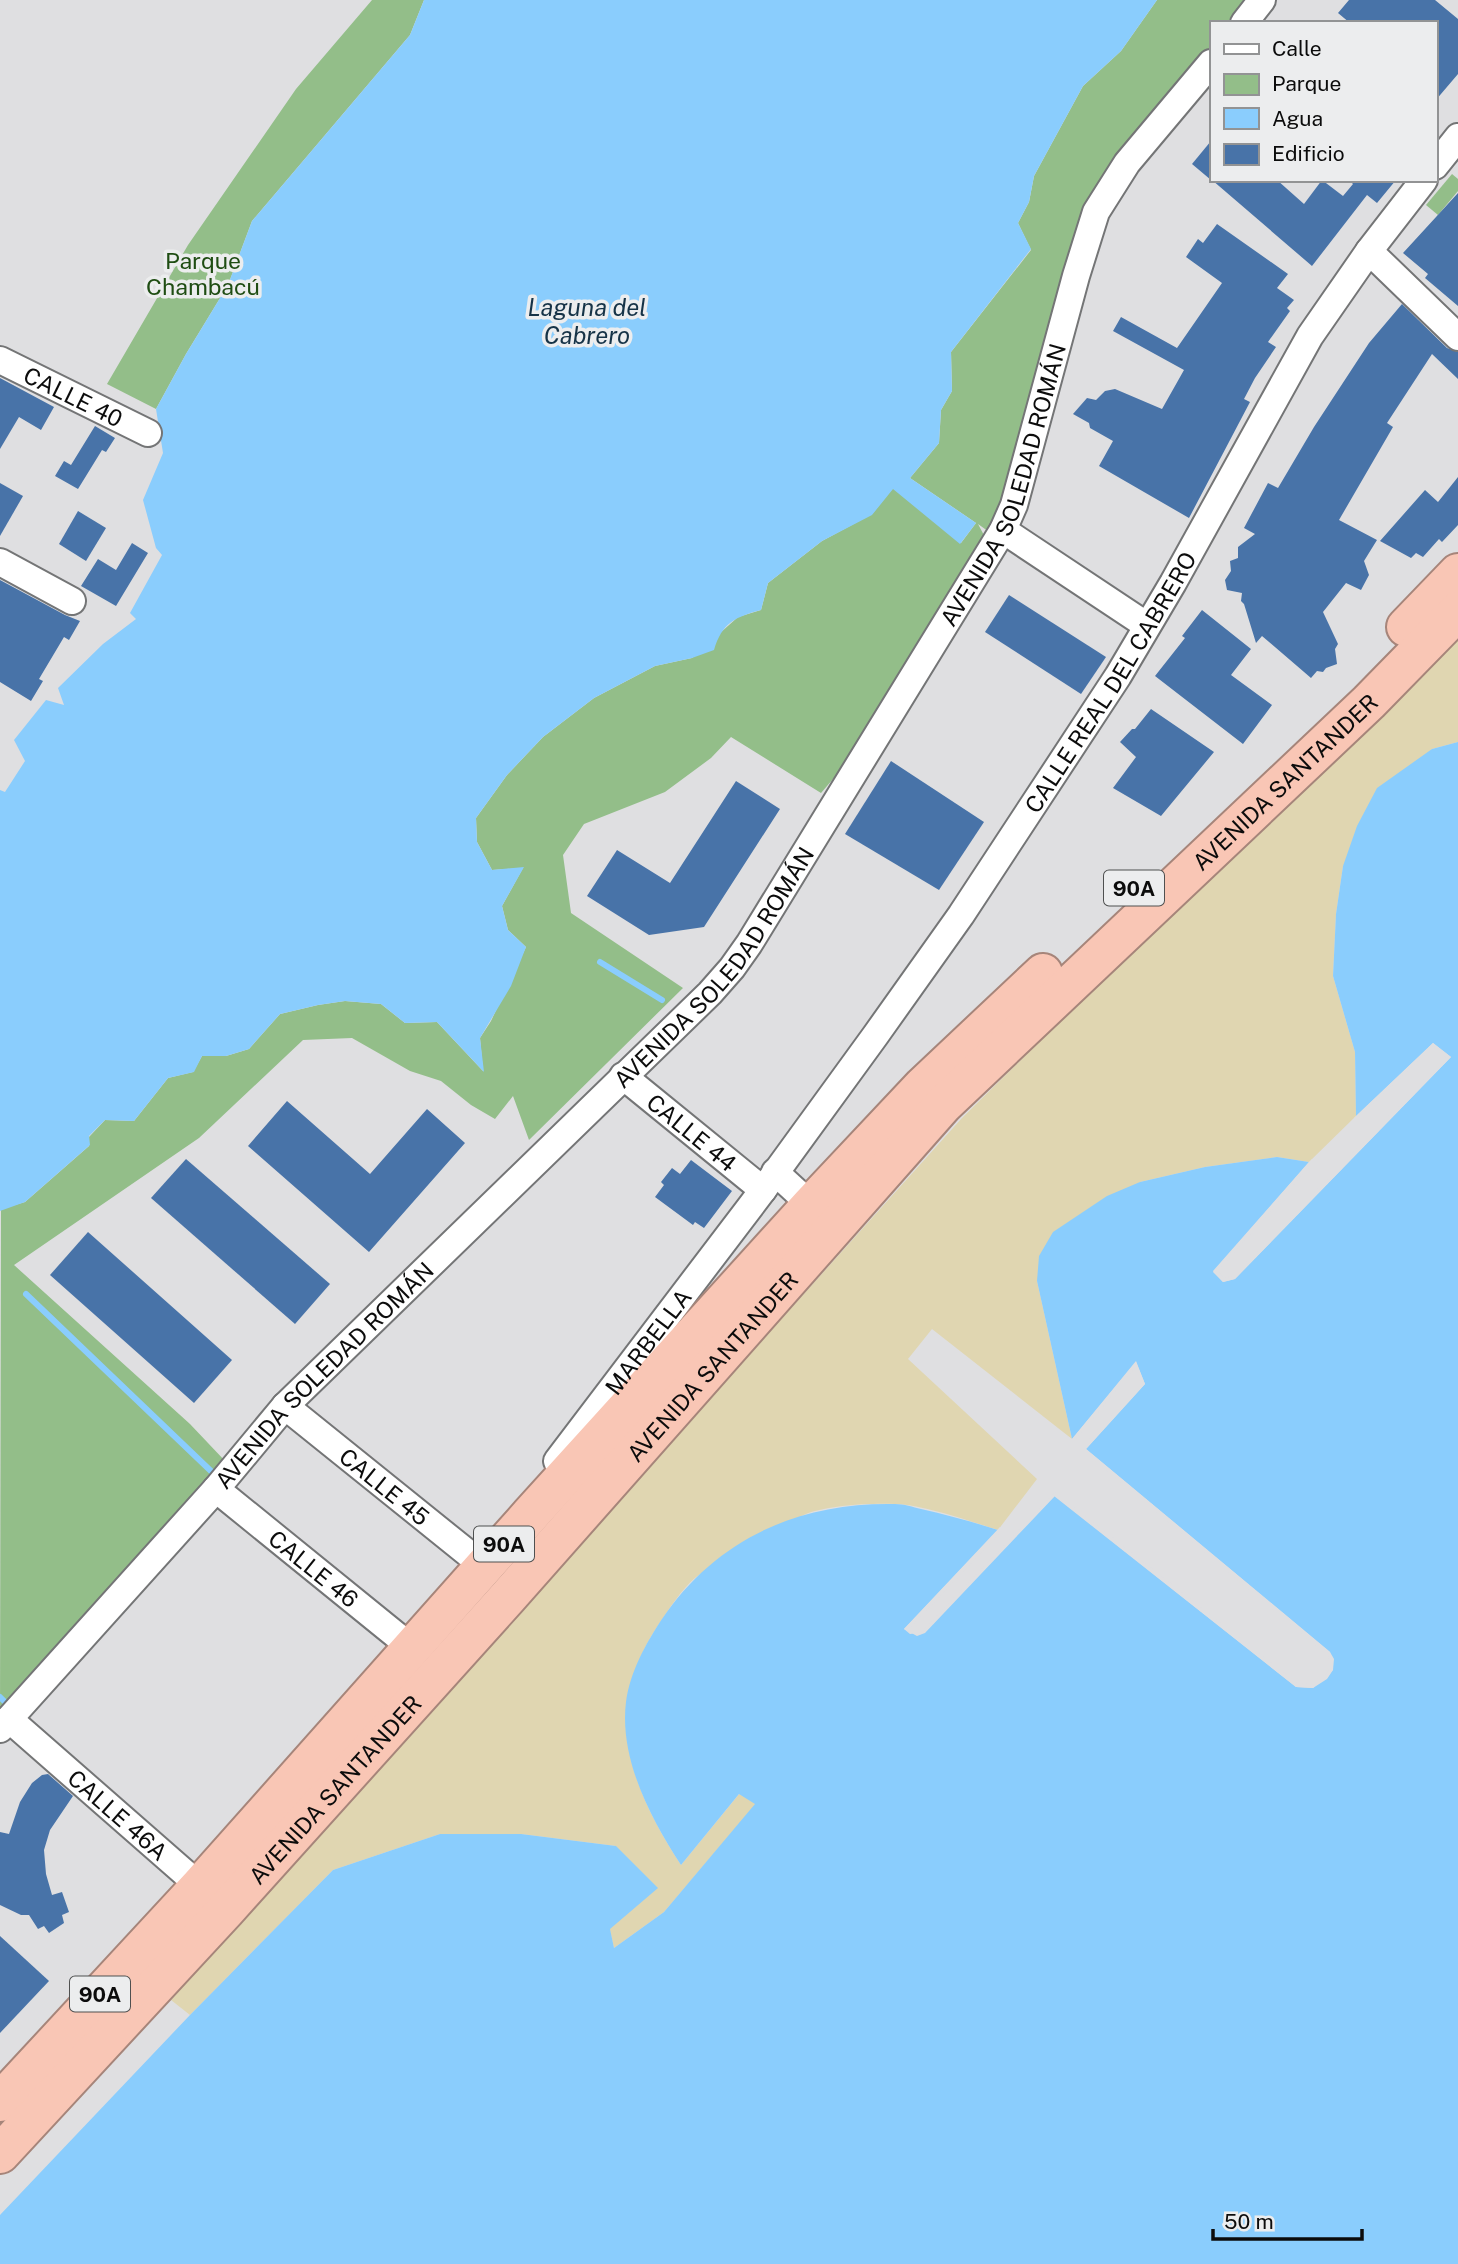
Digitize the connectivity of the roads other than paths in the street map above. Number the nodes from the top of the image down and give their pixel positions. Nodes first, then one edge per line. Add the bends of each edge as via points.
1 (1262, 0) edge
2 (1246, 21) edge
3 (1210, 64) edge
4 (1458, 137) edge
5 (1437, 163) edge
6 (1422, 182) edge
7 (1369, 251) junction
8 (1458, 337) edge
9 (0, 360) edge
10 (148, 433) dead end
11 (1003, 530) junction
12 (0, 562) edge
13 (1458, 573) edge
14 (72, 601) dead end
15 (1458, 611) edge
16 (1146, 625) junction
17 (623, 1076) junction
18 (769, 1181) junction
19 (823, 1216) junction
20 (285, 1406) junction
21 (216, 1489) junction
22 (530, 1516) junction
23 (485, 1567) junction
24 (412, 1648) junction
25 (5, 1724) edge
26 (213, 1898) junction
27 (0, 2102) edge
28 (0, 2154) edge

1 - 2 street
3 - 11 street, AVENIDA SOLEDAD ROMÁN via 1127,163 1096,212 1014,505
4 - 5 street
6 - 7 street, CALLE REAL DEL CABRERO
7 - 8 street
7 - 16 street, CALLE REAL DEL CABRERO via 1310,336
9 - 10 street, CALLE 40
11 - 16 street
11 - 17 street, AVENIDA SOLEDAD ROMÁN via 749,944 710,993
12 - 14 street
13 - 19 highway, AVENIDA SANTANDER / 90A via 1329,706 923,1086
15 - 19 highway, AVENIDA SANTANDER / 90A via 1359,712
16 - 18 street, CALLE REAL DEL CABRERO via 1118,676 961,915
17 - 18 street, CALLE 44
17 - 20 street, AVENIDA SOLEDAD ROMÁN
18 - 19 street, CALLE 44
18 - 22 street, MARBELLA via 557,1462
19 - 22 highway, AVENIDA SANTANDER / 90A
19 - 26 highway, AVENIDA SANTANDER / 90A via 508,1597
20 - 21 street, AVENIDA SOLEDAD ROMÁN
20 - 23 street, CALLE 45
21 - 24 street, CALLE 46
21 - 25 street, AVENIDA SOLEDAD ROMÁN
22 - 23 highway, AVENIDA SANTANDER / 90A
23 - 24 highway, AVENIDA SANTANDER / 90A
24 - 26 highway, AVENIDA SANTANDER / 90A
25 - 26 street, CALLE 46A
26 - 27 highway, AVENIDA SANTANDER / 90A
26 - 28 highway, AVENIDA SANTANDER / 90A

